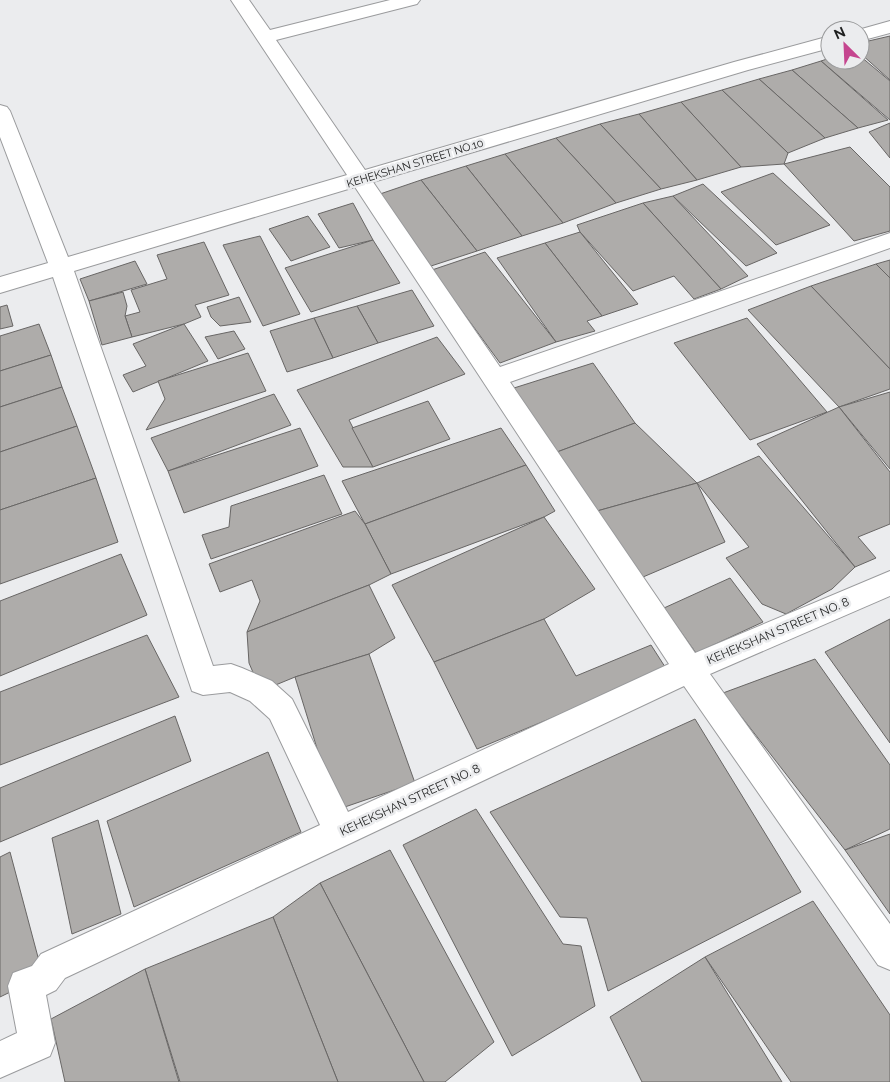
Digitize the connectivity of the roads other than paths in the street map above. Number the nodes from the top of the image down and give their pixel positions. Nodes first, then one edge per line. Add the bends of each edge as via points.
1 (240, 0) edge
2 (411, 0) edge
3 (890, 27) edge
4 (870, 32) edge
5 (265, 37) junction
6 (820, 45) edge
7 (0, 111) edge
8 (359, 180) junction
9 (890, 240) edge
10 (61, 267) junction
11 (0, 285) edge
12 (493, 379) junction
13 (890, 583) edge
14 (689, 669) junction
15 (340, 832) junction
16 (890, 954) edge
17 (0, 1060) edge

1 - 5 street
2 - 5 street
3 - 4 street
5 - 8 street
6 - 8 street, KEHEKSHAN STREET NO.10
7 - 10 street
8 - 10 street, KEHEKSHAN STREET NO.10
8 - 12 street
9 - 12 street
10 - 11 street, KEHEKSHAN STREET NO.10
10 - 15 street via 204,681 231,678 261,691 281,709
12 - 14 street
13 - 14 street, KEHEKSHAN STREET NO. 8
14 - 15 street, KEHEKSHAN STREET NO. 8
14 - 16 street
15 - 17 street, KEHEKSHAN STREET NO. 8 via 53,966 44,978 26,986 37,1043

